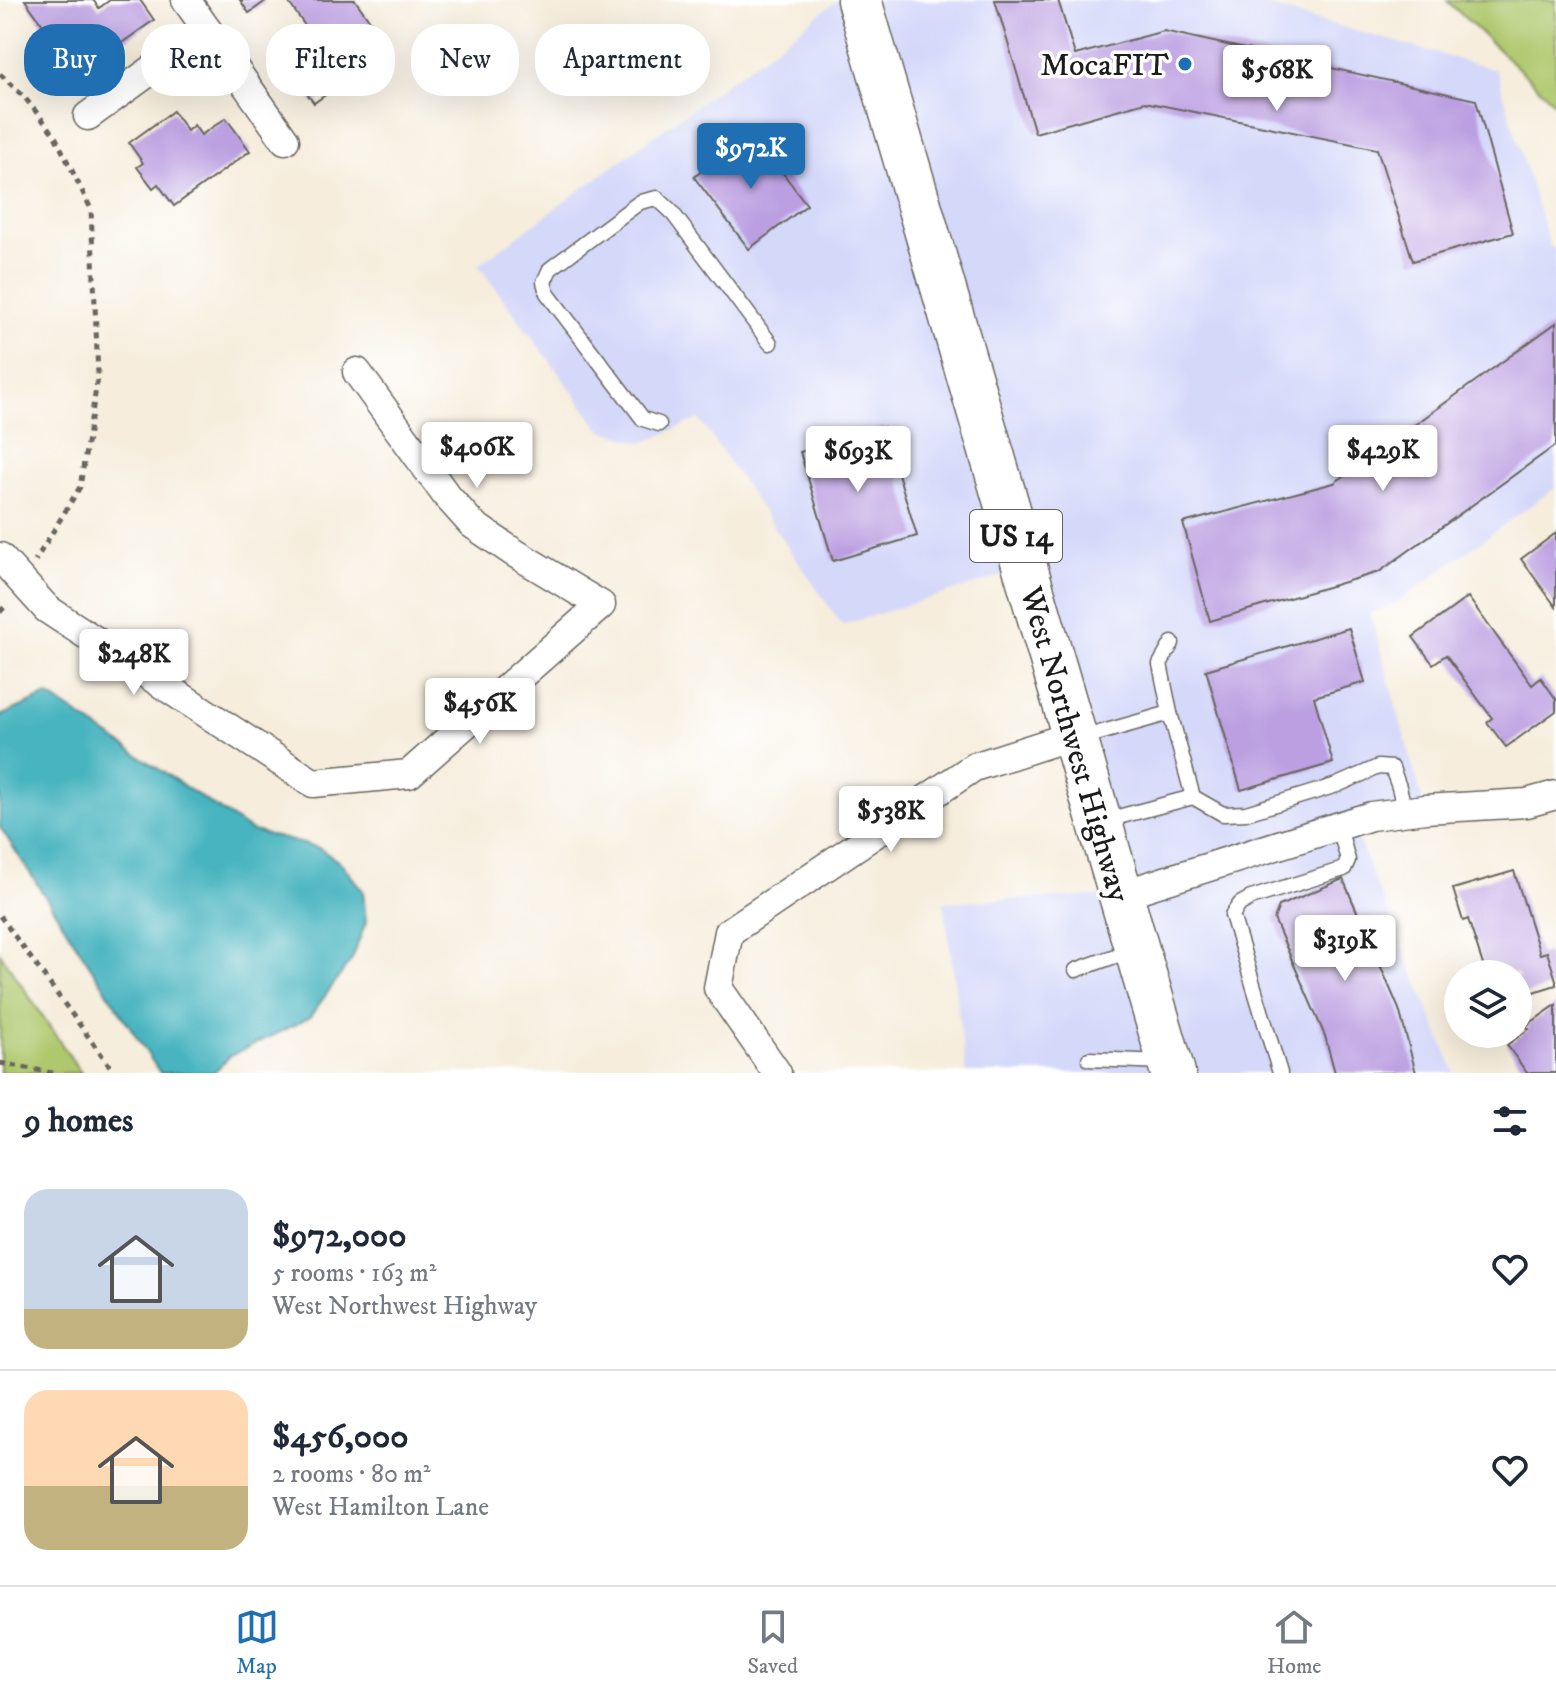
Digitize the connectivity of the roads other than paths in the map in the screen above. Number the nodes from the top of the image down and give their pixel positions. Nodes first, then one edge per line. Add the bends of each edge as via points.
1 (186, 0) edge
2 (859, 0) edge
3 (203, 24) edge
4 (141, 78) edge
5 (250, 91) edge
6 (88, 116) dead end
7 (285, 140) dead end
8 (770, 343) dead end
9 (357, 372) dead end
10 (659, 424) dead end
11 (0, 557) edge
12 (1172, 643) dead end
13 (1170, 713) junction
14 (1074, 738) junction
15 (1556, 795) edge
16 (1193, 797) junction
17 (1405, 812) junction
18 (1099, 822) junction
19 (1339, 827) junction
20 (1120, 895) junction
21 (1136, 948) junction
22 (1076, 970) dead end
23 (1089, 1059) dead end
24 (1171, 1067) edge
25 (777, 1073) edge
26 (1280, 1073) edge

1 - 3 street
2 - 14 main road, West Northwest Highway / US 14
4 - 6 street
5 - 7 street
8 - 10 lane via 671,211 657,198 640,202 550,269 544,282 547,293 643,419
9 - 11 street via 472,524 601,605 409,774 313,783 47,609
12 - 13 lane via 1160,664
13 - 14 lane
13 - 16 lane
14 - 18 main road, West Northwest Highway / US 14
14 - 25 street via 974,767 729,932 718,988
15 - 17 street via 1527,803
16 - 17 lane via 1223,814 1246,813 1378,767 1392,768
16 - 18 lane
17 - 19 street
18 - 20 main road, West Northwest Highway / US 14
19 - 20 street
19 - 26 lane via 1348,860 1344,869 1251,898 1232,915
20 - 21 main road, West Northwest Highway / US 14
21 - 22 lane
21 - 24 main road, West Northwest Highway / US 14
23 - 24 lane

